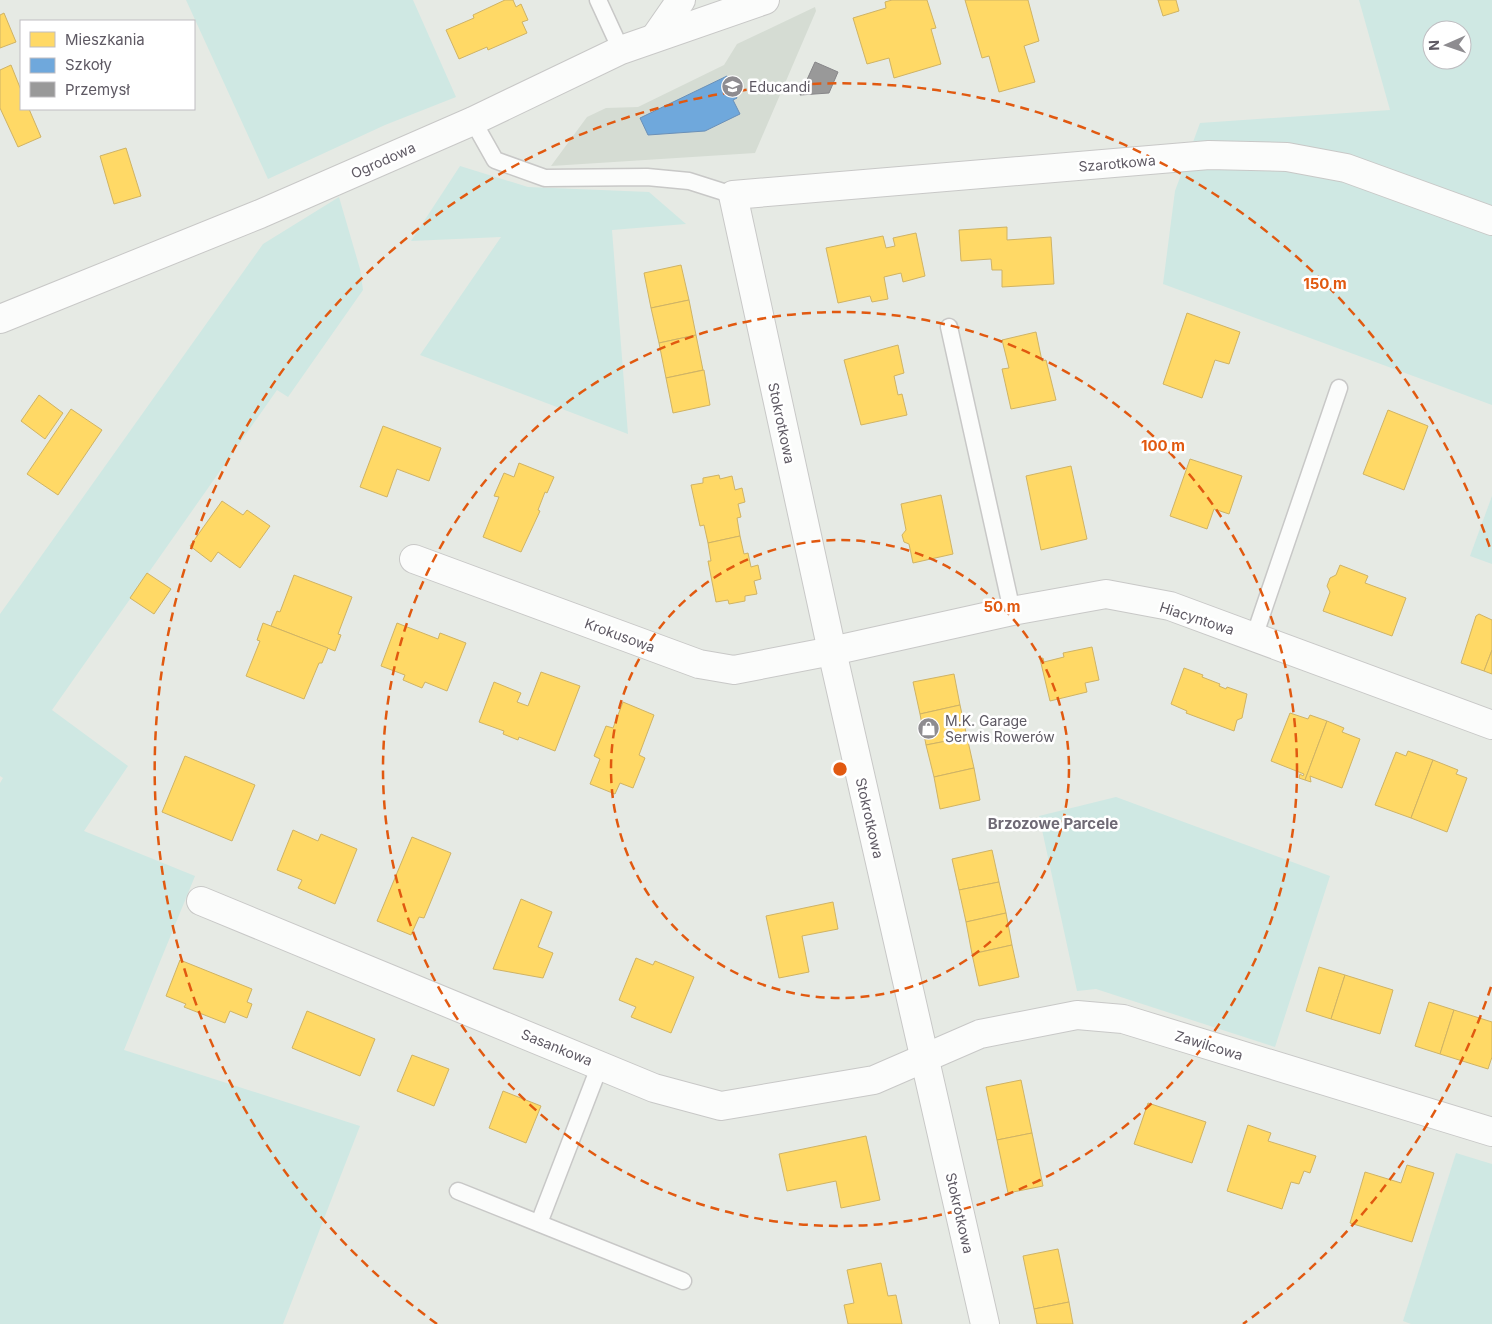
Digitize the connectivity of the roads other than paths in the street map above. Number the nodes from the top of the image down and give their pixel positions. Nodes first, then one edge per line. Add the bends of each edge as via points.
1 (598, 0) edge
2 (681, 0) edge
3 (765, 0) edge
4 (656, 36) junction
5 (621, 50) junction
6 (473, 121) junction
7 (732, 195) junction
8 (1492, 221) edge
9 (0, 319) edge
10 (948, 326) dead end
11 (1339, 388) dead end
12 (414, 559) dead end
13 (1012, 611) junction
14 (1254, 637) junction
15 (832, 651) junction
16 (1492, 725) edge
17 (201, 901) dead end
18 (925, 1059) junction
19 (600, 1065) junction
20 (1492, 1132) edge
21 (458, 1191) dead end
22 (539, 1223) junction
23 (683, 1281) dead end
24 (985, 1324) edge

1 - 5 lane
2 - 4 street
3 - 4 street, Ogrodowa
4 - 5 street, Ogrodowa
5 - 6 street, Ogrodowa
6 - 7 lane via 495,160 546,178 647,177 689,181
6 - 9 street, Ogrodowa via 260,214
7 - 8 street, Szarotkowa via 1210,156 1287,157 1346,168
7 - 15 street, Stokrotkowa
10 - 13 lane
11 - 14 lane
12 - 15 street, Krokusowa via 699,664 734,670
13 - 14 street, Hiacyntowa via 1106,594 1170,606
13 - 15 street, Hiacyntowa
14 - 16 street, Hiacyntowa
15 - 18 street, Stokrotkowa
17 - 19 street, Sasankowa
18 - 19 street, Sasankowa via 874,1080 720,1106 654,1088
18 - 20 street, Zawilcowa via 980,1034 1077,1015 1124,1019
18 - 24 street, Stokrotkowa
19 - 22 lane
21 - 22 lane
22 - 23 lane

